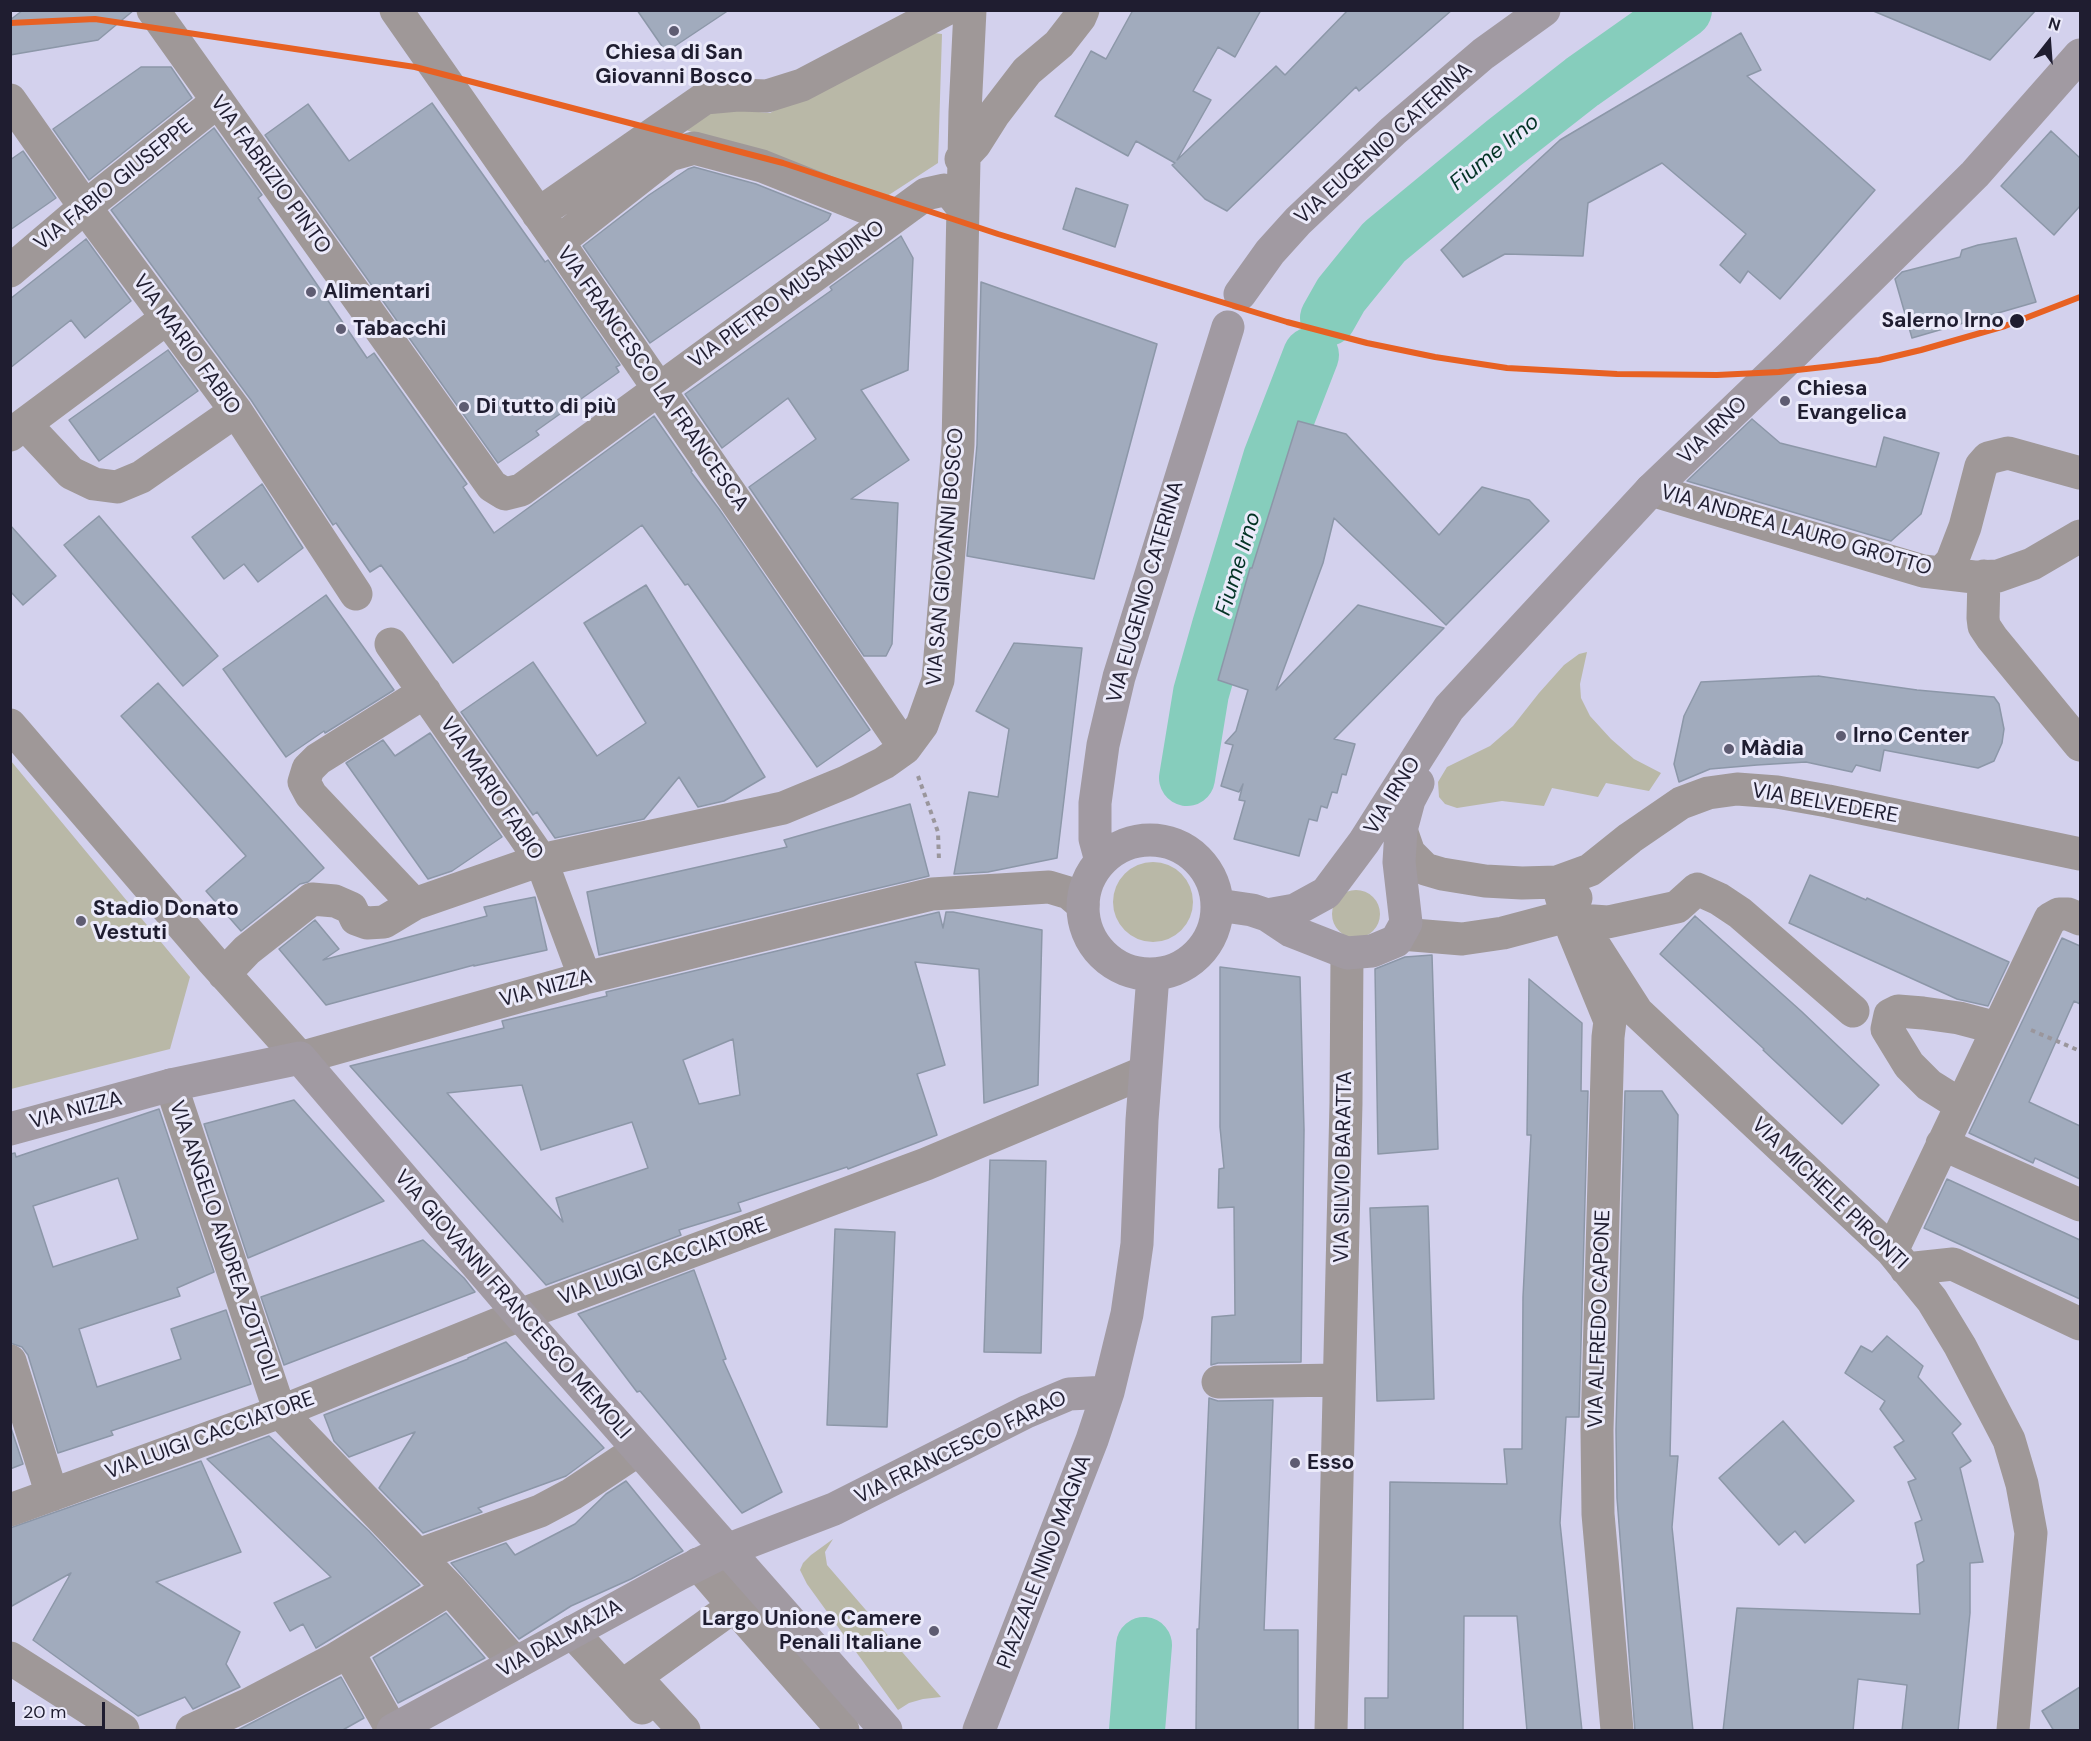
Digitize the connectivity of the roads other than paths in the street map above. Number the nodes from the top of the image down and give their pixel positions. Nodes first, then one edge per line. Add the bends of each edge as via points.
1 (153, 10) edge
2 (396, 10) edge
3 (945, 10) edge
4 (970, 10) edge
5 (1083, 10) edge
6 (1544, 10) edge
7 (2080, 55) edge
8 (968, 61) junction
9 (10, 100) edge
10 (218, 101) junction
11 (994, 114) junction
12 (964, 155) junction
13 (926, 194) junction
14 (85, 207) junction
15 (963, 208) junction
16 (538, 214) junction
17 (892, 218) junction
18 (558, 242) junction
19 (13, 263) edge
20 (1240, 294) dead end
21 (166, 318) junction
22 (1228, 327) dead end
23 (658, 390) junction
24 (236, 411) junction
25 (18, 430) edge
26 (2080, 473) edge
27 (492, 486) joint
28 (1651, 490) junction
29 (2080, 536) edge
30 (1941, 572) junction
31 (1984, 576) junction
32 (356, 594) dead end
33 (391, 644) dead end
34 (425, 692) junction
35 (1449, 708) junction
36 (10, 725) edge
37 (2080, 745) edge
38 (905, 748) junction
39 (1401, 830) junction
40 (2080, 854) edge
41 (541, 860) junction
42 (1101, 861) junction
43 (1590, 870) junction
44 (1557, 882) junction
45 (414, 904) junction
46 (1083, 905) junction
47 (1218, 905) junction
48 (1267, 915) junction
49 (1572, 918) junction
50 (2080, 919) edge
51 (1401, 934) junction
52 (1347, 953) junction
53 (224, 974) junction
54 (1153, 975) junction
55 (585, 978) junction
56 (1853, 1011) dead end
57 (2000, 1023) junction
58 (300, 1058) junction
59 (1145, 1072) junction
60 (171, 1085) junction
61 (1961, 1105) junction
62 (10, 1129) edge
63 (1942, 1144) junction
64 (2080, 1205) edge
65 (1899, 1260) junction
66 (520, 1315) junction
67 (2080, 1324) edge
68 (10, 1361) edge
69 (1338, 1380) junction
70 (1218, 1382) dead end
71 (1108, 1392) junction
72 (280, 1412) junction
73 (638, 1450) junction
74 (52, 1495) junction
75 (10, 1510) edge
76 (418, 1555) junction
77 (713, 1557) junction
78 (450, 1589) junction
79 (734, 1606) junction
80 (572, 1632) junction
81 (348, 1652) junction
82 (10, 1658) edge
83 (515, 1663) junction
84 (979, 1730) edge
85 (123, 1731) edge
86 (192, 1731) edge
87 (393, 1731) edge
88 (663, 1731) edge
89 (684, 1731) edge
90 (843, 1731) edge
91 (886, 1731) edge
92 (1331, 1731) edge
93 (1617, 1731) edge
94 (2013, 1731) edge

1 - 10 street, VIA FABRIZIO PINTO
2 - 16 street, VIA FRANCESCO LA FRANCESCA
3 - 16 street via 802,85 767,96 705,98
4 - 8 street, VIA SAN GIOVANNI BOSCO
5 - 11 street, VIA PIETRO MUSANDINO via 1059,44 1027,71
6 - 20 main road, VIA EUGENIO CATERINA via 1483,54 1384,139 1298,221
7 - 28 main road, VIA IRNO via 1975,174
8 - 11 street via 970,88 981,105
8 - 12 street, VIA SAN GIOVANNI BOSCO
9 - 14 street, VIA MARIO FABIO
10 - 14 street, VIA FABIO GIUSEPPE
10 - 27 street, VIA FABRIZIO PINTO
11 - 12 street, VIA PIETRO MUSANDINO
12 - 13 street, VIA PIETRO MUSANDINO
12 - 15 street, VIA SAN GIOVANNI BOSCO
13 - 15 street via 944,190
13 - 17 street, VIA PIETRO MUSANDINO
14 - 19 street, VIA FABIO GIUSEPPE
14 - 21 street, VIA MARIO FABIO
15 - 38 street, VIA SAN GIOVANNI BOSCO via 958,445 938,680 922,724
16 - 18 street, VIA FRANCESCO LA FRANCESCA
17 - 18 street via 762,166 694,148 669,155
17 - 23 street, VIA PIETRO MUSANDINO
18 - 23 street, VIA FRANCESCO LA FRANCESCA
21 - 24 street, VIA MARIO FABIO
21 - 25 street
22 - 42 main road, VIA EUGENIO CATERINA via 1119,676 1095,803 1095,838
23 - 27 street, VIA PIETRO MUSANDINO via 521,490 505,494
23 - 38 street, VIA FRANCESCO LA FRANCESCA
24 - 25 street via 141,477 117,487 94,484 71,473
24 - 32 street, VIA MARIO FABIO
26 - 30 street, VIA ANDREA LAURO GROTTO via 2008,453 1988,458 1981,466 1952,561
28 - 30 street, VIA ANDREA LAURO GROTTO via 1923,571
28 - 35 main road, VIA IRNO
29 - 31 street, VIA ANDREA LAURO GROTTO via 2032,564 1998,576
30 - 31 street, VIA ANDREA LAURO GROTTO
31 - 37 street via 1984,626
33 - 34 street, VIA MARIO FABIO
34 - 41 street, VIA MARIO FABIO
34 - 45 street via 318,759 308,769 304,782 311,795
35 - 39 main road, VIA IRNO via 1432,760 1409,800
35 - 48 main road, VIA IRNO via 1364,842 1326,893 1295,910
36 - 53 street
38 - 41 street, VIA SAN GIOVANNI BOSCO via 846,782 783,808
39 - 44 street, VIA BELVEDERE via 1409,854 1425,869 1485,881
39 - 51 main road, VIA IRNO via 1399,862 1406,923
40 - 43 street, VIA BELVEDERE via 1828,801 1737,789 1708,793 1681,803
41 - 45 street, VIA SAN GIOVANNI BOSCO
41 - 55 street, VIA MARIO FABIO
42 - 46 main road via 1092,875
42 - 47 main road via 1135,842 1174,844 1205,868
43 - 44 street, VIA BELVEDERE
43 - 49 street, VIA BELVEDERE
44 - 49 street
45 - 53 street, VIA SAN GIOVANNI BOSCO via 384,922 367,923 356,919 351,908 335,901 312,899 247,950
46 - 54 main road via 1086,927 1096,947 1112,962 1132,972
46 - 55 street, VIA NIZZA via 1070,893 1049,887 940,893
47 - 48 main road
47 - 54 main road via 1207,945 1174,970
48 - 52 main road via 1309,940
49 - 51 street via 1462,939
49 - 56 street via 1608,922 1677,908 1697,890 1740,913
49 - 65 street, VIA MICHELE PIRONTI via 1637,1012
49 - 93 street, VIA ALFREDO CAPONE via 1611,1021 1597,1430 1598,1514
50 - 57 street via 2059,914 2050,919
51 - 52 main road via 1396,941 1372,951
52 - 69 street, VIA SILVIO BARATTA via 1347,1103
53 - 58 street
54 - 59 main road
55 - 58 street, VIA NIZZA
57 - 61 street
57 - 61 street via 1898,1011 1890,1015 1887,1029 1909,1065 1929,1085
58 - 60 main road, VIA NIZZA
58 - 66 main road, VIA GIOVANNI FRANCESCO MEMOLI
59 - 66 street, VIA LUIGI CACCIATORE via 926,1164
59 - 71 main road via 1137,1244 1127,1314
60 - 62 main road, VIA NIZZA
60 - 72 street, VIA ANGELO ANDREA ZOTTOLI
61 - 63 street
63 - 64 street
63 - 65 street
65 - 67 street via 1953,1264
65 - 94 street, VIA MICHELE PIRONTI via 1932,1300 1960,1346 2009,1440 2022,1484 2031,1533
66 - 72 street, VIA LUIGI CACCIATORE
66 - 73 main road, VIA GIOVANNI FRANCESCO MEMOLI
68 - 74 street
69 - 70 street
69 - 92 street, VIA SILVIO BARATTA
71 - 77 main road, VIA FRANCESCO FARAO via 1069,1394 834,1509
71 - 84 main road, PIAZZALE NINO MAGNA
72 - 74 street, VIA LUIGI CACCIATORE
72 - 76 street, VIA ANGELO ANDREA ZOTTOLI
73 - 76 street via 540,1511
73 - 77 main road, VIA GIOVANNI FRANCESCO MEMOLI
74 - 75 street, VIA LUIGI CACCIATORE
76 - 78 street, VIA ANGELO ANDREA ZOTTOLI
77 - 79 street
77 - 80 main road, VIA DALMAZIA
77 - 91 main road, VIA GIOVANNI FRANCESCO MEMOLI
78 - 81 street
78 - 83 street, VIA ANGELO ANDREA ZOTTOLI
79 - 89 street via 635,1677
79 - 90 street
80 - 83 main road, VIA DALMAZIA
80 - 88 street
81 - 86 street
81 - 87 street
82 - 85 street
83 - 87 main road, VIA DALMAZIA

